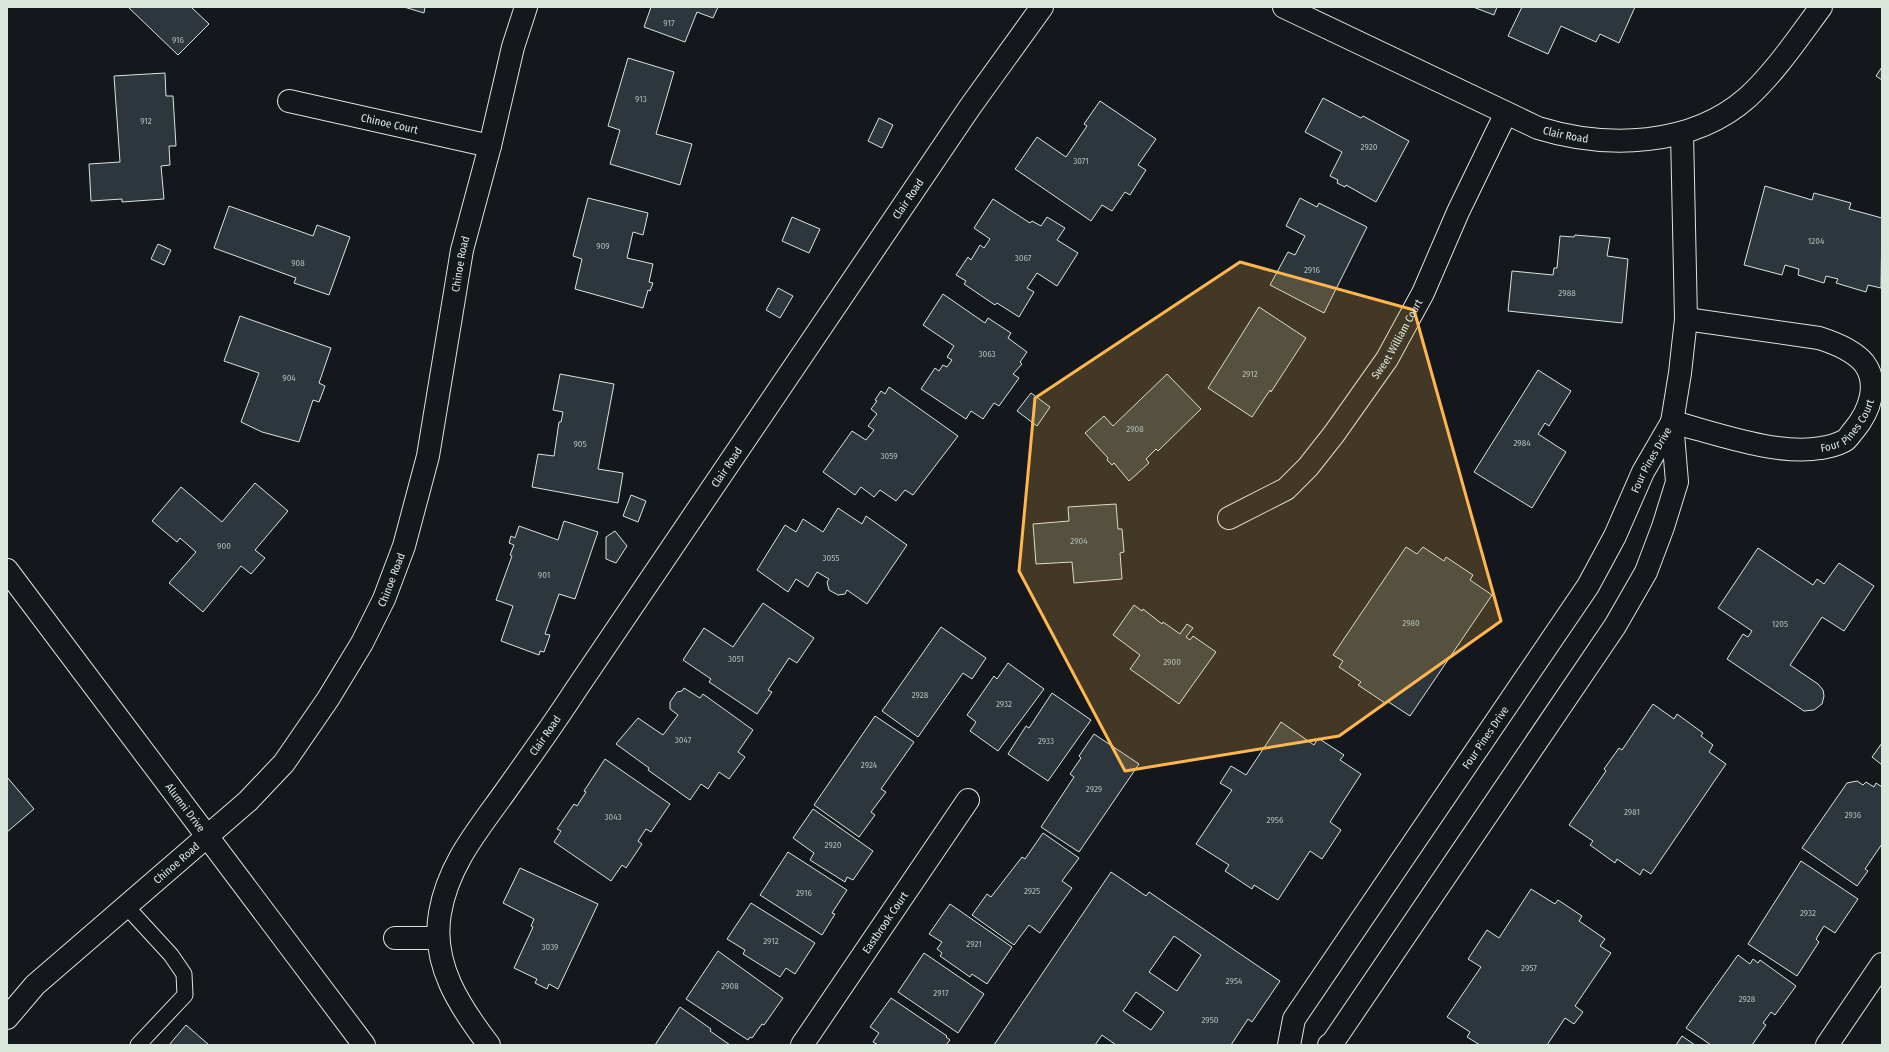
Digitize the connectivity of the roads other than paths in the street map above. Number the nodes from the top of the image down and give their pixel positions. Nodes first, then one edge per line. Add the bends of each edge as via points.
1 (526, 7) edge
2 (1042, 7) edge
3 (1284, 7) edge
4 (1821, 7) edge
5 (289, 101) dead end
6 (1506, 113) junction
7 (1682, 133) junction
8 (490, 146) junction
9 (1686, 319) junction
10 (1672, 422) junction
11 (1229, 518) dead end
12 (7, 570) edge
13 (968, 800) dead end
14 (207, 836) junction
15 (126, 906) junction
16 (395, 938) dead end
17 (438, 938) junction
18 (1882, 964) edge
19 (7, 1018) edge
20 (138, 1045) edge
21 (364, 1045) edge
22 (489, 1045) edge
23 (802, 1045) edge
24 (1289, 1045) edge
25 (1329, 1045) edge
26 (1827, 1045) edge

1 - 8 street, Chinoe Road via 513,47
2 - 17 street, Clair Road via 970,107 554,723 458,858 444,895 439,915
3 - 6 street, Clair Road
4 - 7 street, Clair Road via 1793,45 1747,98 1713,122
5 - 8 street, Chinoe Court
6 - 7 street, Clair Road via 1544,130 1592,140 1629,141
6 - 11 street, Sweet William Court via 1458,212 1423,293 1387,359 1308,467 1286,489
7 - 9 street, Four Pines Drive
8 - 14 street, Chinoe Road via 462,250 428,456 404,546 384,599 362,644 284,763 248,801
9 - 10 street, Four Pines Drive
9 - 10 street, Four Pines Court via 1819,338 1834,343 1863,362 1872,389 1871,400 1862,420 1845,441 1821,448 1782,450
10 - 24 street, Four Pines Drive via 1643,472 1615,536 1588,586 1294,1019
10 - 25 street, Four Pines Drive via 1677,482 1646,572 1615,626
12 - 14 street, Alumni Drive
13 - 23 street, Eastbrook Court
14 - 15 street, Chinoe Road
14 - 21 street, Alumni Drive
15 - 19 street, Chinoe Road via 35,985
15 - 20 lane via 171,955 184,974 185,995
16 - 17 street
17 - 22 street, Clair Road via 441,958 452,992
18 - 26 street

